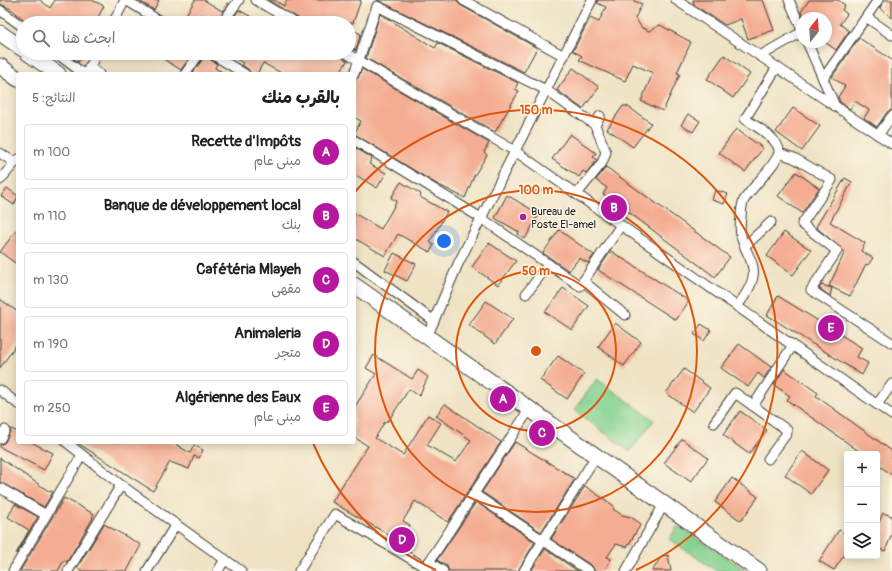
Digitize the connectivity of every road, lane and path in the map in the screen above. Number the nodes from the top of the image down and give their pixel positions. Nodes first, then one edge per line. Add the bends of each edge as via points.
1 (126, 0) edge
2 (239, 0) edge
3 (256, 0) edge
4 (463, 0) edge
5 (592, 0) edge
6 (676, 0) edge
7 (789, 0) edge
8 (878, 0) edge
9 (373, 3) edge
10 (0, 10) edge
11 (117, 16) edge
12 (152, 16) edge
13 (227, 16) edge
14 (283, 16) edge
15 (796, 17) edge
16 (866, 17) junction
17 (16, 22) edge
18 (0, 33) edge
19 (796, 35) edge
20 (892, 35) edge
21 (16, 44) edge
22 (810, 48) edge
23 (564, 56) junction
24 (760, 56) junction
25 (356, 59) edge
26 (38, 60) edge
27 (67, 60) edge
28 (93, 60) edge
29 (195, 60) edge
30 (222, 60) edge
31 (359, 61) junction
32 (0, 66) edge
33 (777, 68) junction
34 (55, 72) edge
35 (86, 72) edge
36 (187, 72) edge
37 (242, 72) edge
38 (355, 72) edge
39 (16, 77) edge
40 (823, 79) junction
41 (546, 90) junction
42 (834, 106) junction
43 (600, 116) dead end
44 (892, 116) edge
45 (595, 125) junction
46 (878, 135) junction
47 (356, 141) edge
48 (892, 144) edge
49 (515, 151) junction
50 (779, 152) junction
51 (0, 153) edge
52 (16, 161) edge
53 (0, 180) edge
54 (577, 194) junction
55 (481, 218) junction
56 (771, 222) dead end
57 (621, 225) junction
58 (745, 246) junction
59 (356, 263) edge
60 (549, 264) junction
61 (583, 281) junction
62 (356, 286) edge
63 (526, 294) dead end
64 (737, 306) junction
65 (625, 315) dead end
66 (434, 321) junction
67 (427, 337) junction
68 (892, 343) edge
69 (793, 344) junction
70 (892, 384) edge
71 (0, 390) edge
72 (16, 402) edge
73 (878, 403) junction
74 (753, 406) junction
75 (529, 410) junction
76 (892, 414) edge
77 (714, 423) dead end
78 (5, 430) dead end
79 (0, 439) edge
80 (68, 444) edge
81 (82, 455) junction
82 (596, 456) junction
83 (768, 459) dead end
84 (121, 485) junction
85 (0, 488) edge
86 (474, 494) junction
87 (664, 504) junction
88 (46, 515) junction
89 (176, 524) junction
90 (543, 540) junction
91 (225, 559) junction
92 (428, 567) edge
93 (757, 570) edge
94 (13, 571) edge
95 (68, 571) edge
96 (147, 571) edge
97 (218, 571) edge
98 (241, 571) edge
99 (299, 571) edge
100 (442, 571) edge
101 (524, 571) edge
102 (589, 571) edge
103 (626, 571) edge

1 - 11 street
1 - 12 street
2 - 13 street
3 - 14 street
4 - 23 street
5 - 23 street
6 - 24 street
7 - 15 street
8 - 16 street
9 - 31 street
9 - 41 street
10 - 17 street
16 - 20 street
16 - 40 street
18 - 21 main road
19 - 24 street
22 - 40 street
23 - 41 street
24 - 33 street
25 - 31 street
26 - 34 main road
27 - 35 street
28 - 35 street
29 - 36 street
30 - 37 street
31 - 38 street
31 - 49 street
32 - 39 main road
33 - 42 street
33 - 50 street via 745,119 768,135 777,145
40 - 42 street
41 - 45 street
41 - 49 street
42 - 46 street
43 - 45 street
44 - 46 street
45 - 54 street via 606,152 602,162
46 - 48 street
47 - 55 street
49 - 54 street
49 - 55 street
50 - 58 street via 743,202 740,236
50 - 68 street via 832,180 802,224 837,251 811,290
51 - 52 street
52 - 53 street
54 - 57 street
55 - 60 street
55 - 66 street
56 - 58 street
57 - 61 street
57 - 64 street
58 - 64 street via 754,272 753,282
59 - 66 street
60 - 61 street via 580,286
60 - 63 street
61 - 65 street
62 - 67 main road
64 - 69 street
66 - 67 street
67 - 75 main road
69 - 73 street
69 - 74 street
70 - 73 street
71 - 72 street
73 - 76 street
74 - 77 street via 735,393
74 - 83 street via 787,431
75 - 82 main road
75 - 86 street
78 - 79 street
80 - 81 street
81 - 84 street
81 - 88 street
82 - 87 main road
82 - 90 street
84 - 89 street
84 - 95 street
85 - 88 street
86 - 90 street
86 - 92 street
87 - 93 main road
87 - 103 street
88 - 94 street
89 - 91 street
89 - 96 street
90 - 101 street
90 - 102 street
91 - 97 street
91 - 98 street
92 - 99 street via 335,514
92 - 100 street

